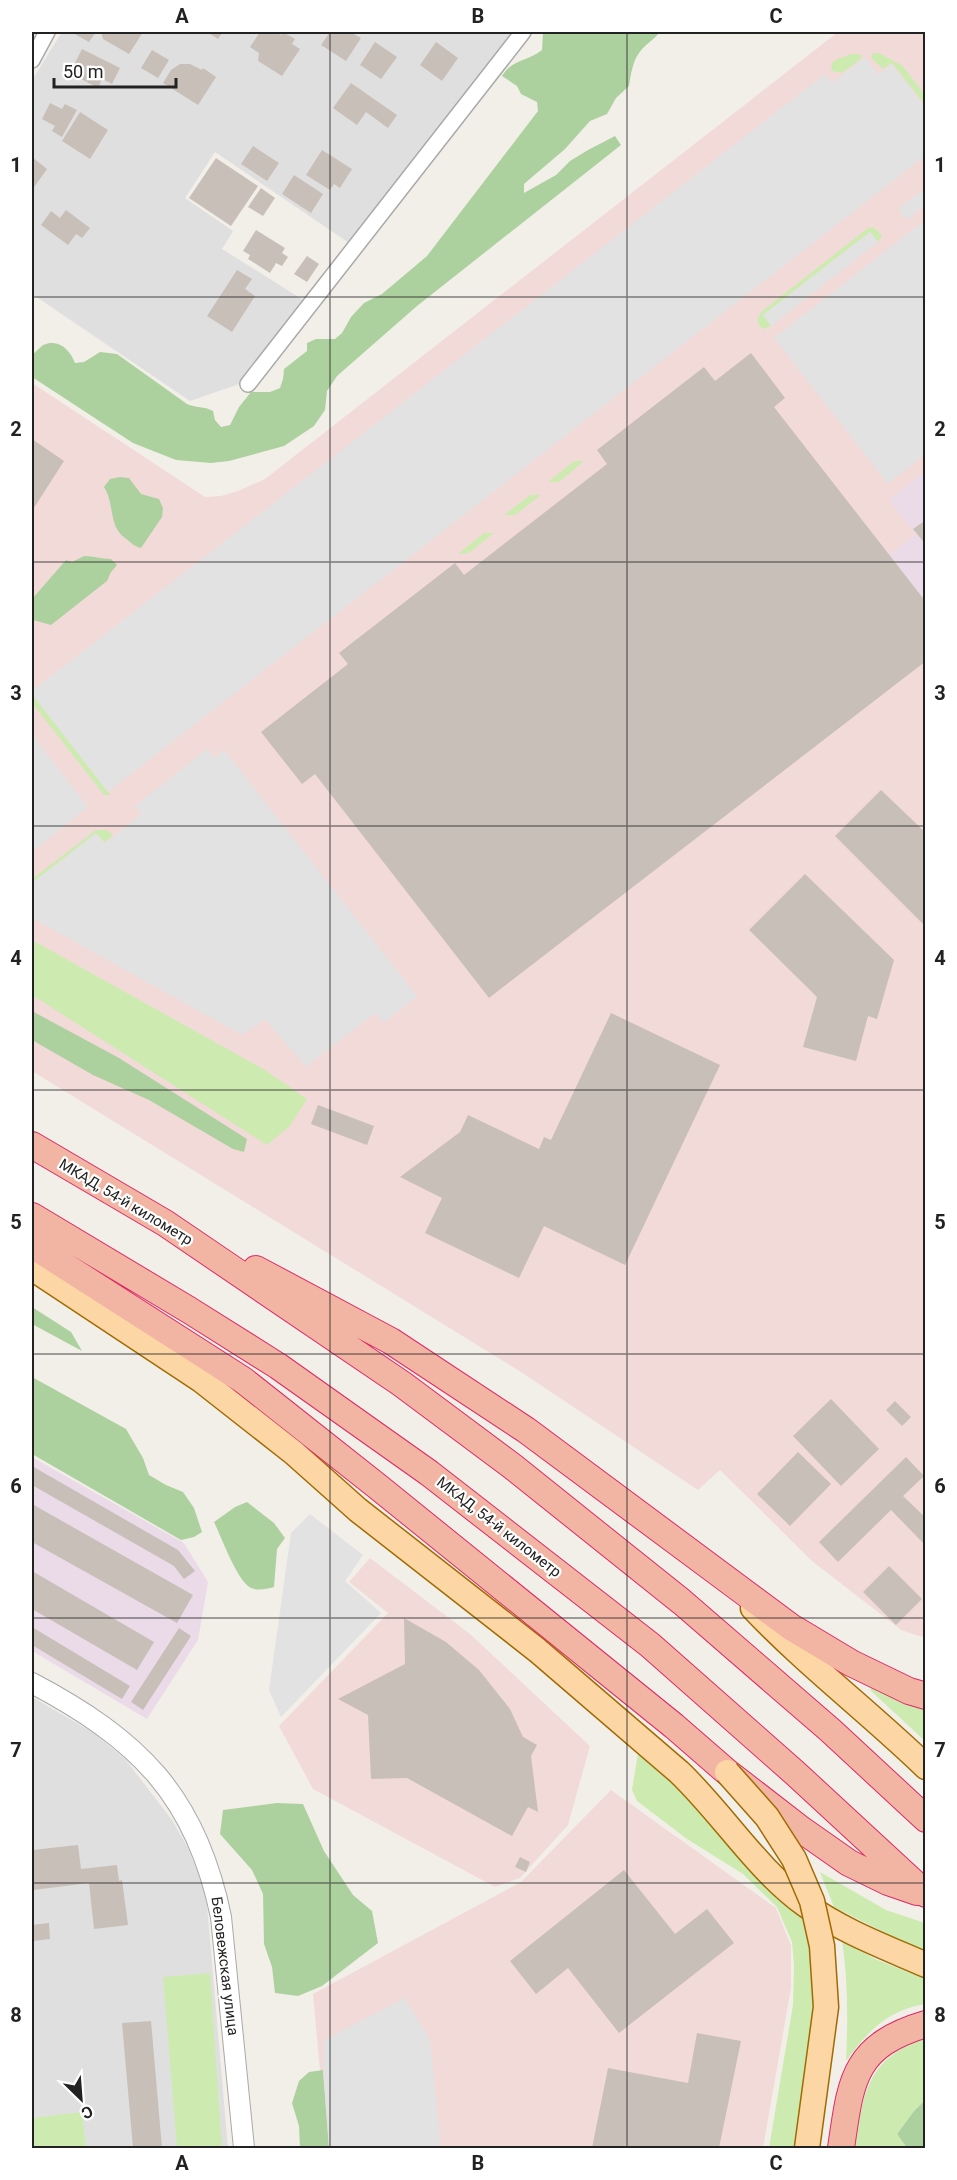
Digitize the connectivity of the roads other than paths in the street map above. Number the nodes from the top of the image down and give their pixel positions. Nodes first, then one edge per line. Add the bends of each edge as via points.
1 (47, 32) edge
2 (523, 32) edge
3 (32, 60) edge
4 (248, 384) dead end
5 (32, 1145) edge
6 (32, 1216) edge
7 (165, 1224) junction
8 (32, 1245) edge
9 (32, 1268) edge
10 (723, 1577) junction
11 (32, 1683) edge
12 (926, 1696) edge
13 (926, 1767) edge
14 (727, 1772) junction
15 (926, 1819) edge
16 (926, 1895) edge
17 (926, 1965) edge
18 (926, 2024) edge
19 (244, 2148) edge
20 (807, 2148) edge
21 (841, 2148) edge

1 - 3 street
2 - 4 street
5 - 7 highway, МКАД, 54-й километр
6 - 16 highway, МКАД, 54-й километр via 279,1366 429,1473 650,1645
7 - 10 highway via 391,1341 526,1430
7 - 15 highway, МКАД, 54-й километр via 402,1384 512,1466 682,1602
8 - 14 highway via 243,1380
9 - 17 main road via 201,1380 537,1650 679,1772 774,1877 805,1905
10 - 12 highway via 791,1627 851,1663
10 - 13 main road via 780,1636
11 - 19 street, Беловежская улица via 99,1722 143,1760 176,1799 204,1852 221,1917
14 - 16 highway, bridge via 849,1863
14 - 20 main road, bridge via 768,1817 794,1859 812,1901 826,2007
18 - 21 highway via 886,2039 859,2069 850,2090

